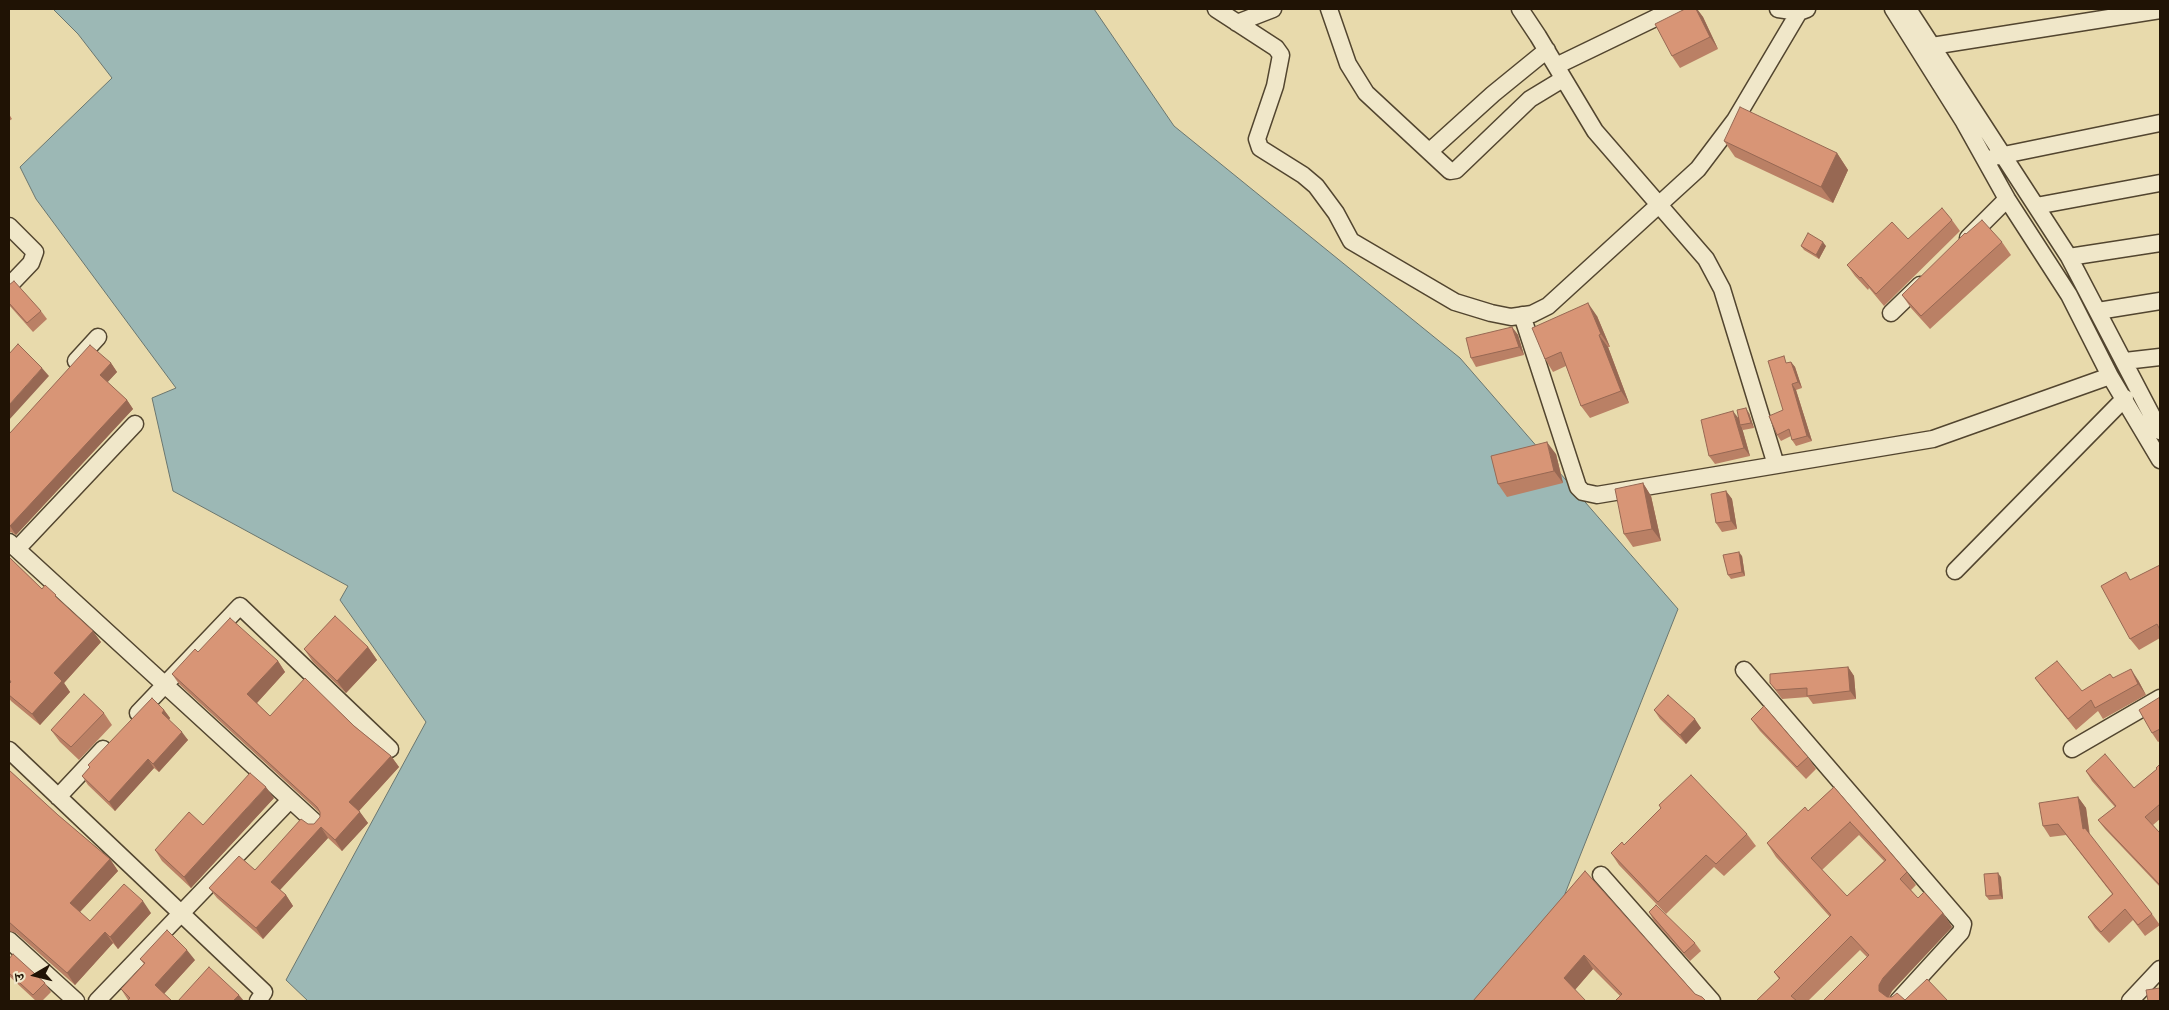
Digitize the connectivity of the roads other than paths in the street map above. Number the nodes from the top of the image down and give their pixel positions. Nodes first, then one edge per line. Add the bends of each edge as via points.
1 (1216, 9) edge
2 (1273, 9) edge
3 (1329, 9) edge
4 (1520, 9) edge
5 (1674, 9) edge
6 (1778, 9) edge
7 (1893, 9) edge
8 (1908, 9) edge
9 (1803, 10) edge
10 (2160, 10) edge
11 (1237, 23) junction
12 (1932, 46) junction
13 (1547, 50) junction
14 (1559, 72) junction
15 (2160, 123) edge
16 (1430, 151) junction
17 (2002, 154) junction
18 (1985, 160) junction
19 (2160, 183) edge
20 (2007, 199) junction
21 (1659, 203) junction
22 (2036, 206) junction
23 (9, 226) edge
24 (2160, 243) edge
25 (1954, 252) edge
26 (2069, 257) junction
27 (1933, 272) edge
28 (9, 286) edge
29 (2160, 301) edge
30 (2098, 311) junction
31 (1891, 313) dead end
32 (1522, 315) junction
33 (98, 337) dead end
34 (2160, 357) edge
35 (2125, 362) junction
36 (66, 372) edge
37 (2110, 376) junction
38 (2125, 398) junction
39 (134, 424) dead end
40 (2160, 431) edge
41 (2160, 460) edge
42 (1776, 465) junction
43 (13, 546) edge
44 (1955, 571) dead end
45 (1744, 670) dead end
46 (165, 685) junction
47 (2160, 698) edge
48 (125, 727) edge
49 (111, 741) edge
50 (390, 749) dead end
51 (2072, 749) dead end
52 (9, 750) edge
53 (58, 797) junction
54 (290, 800) junction
55 (318, 825) edge
56 (1602, 875) dead end
57 (181, 913) junction
58 (9, 940) edge
59 (2160, 969) edge
60 (76, 1001) edge
61 (96, 1001) edge
62 (258, 1001) edge
63 (1712, 1001) edge
64 (1898, 1001) edge
65 (2130, 1001) edge

1 - 11 street
2 - 11 street
3 - 16 street via 1348,64 1366,93
4 - 13 street
5 - 14 street
6 - 9 street
7 - 18 street
8 - 12 street
9 - 21 street via 1717,147 1698,169
10 - 12 street
11 - 32 street via 1276,48 1282,58 1257,138 1260,148 1316,186 1351,241 1455,302 1491,314
12 - 17 street
13 - 14 street
13 - 16 street
14 - 16 street via 1456,170 1446,169
14 - 21 street via 1594,132
15 - 17 street
17 - 18 street
17 - 22 street
18 - 20 street
19 - 22 street
20 - 25 street
20 - 37 street via 2069,295
21 - 32 street via 1548,306
21 - 42 street via 1706,259 1722,289
22 - 26 street
23 - 28 street via 34,252 31,263
24 - 26 street
26 - 30 street
27 - 31 street
29 - 30 street
30 - 35 street
32 - 42 street via 1578,487 1584,492 1604,495
33 - 36 street
34 - 35 street
35 - 40 street
37 - 38 street
37 - 42 street via 1933,439
38 - 41 street
38 - 44 street
39 - 43 street
43 - 46 street
45 - 64 street via 1962,922 1961,932
46 - 48 street
46 - 50 street via 240,606
46 - 54 street
47 - 51 street
49 - 53 street
52 - 53 street
53 - 57 street
54 - 55 street
54 - 57 street
56 - 63 street
57 - 61 street
57 - 62 street via 264,992
58 - 60 street
59 - 65 street

